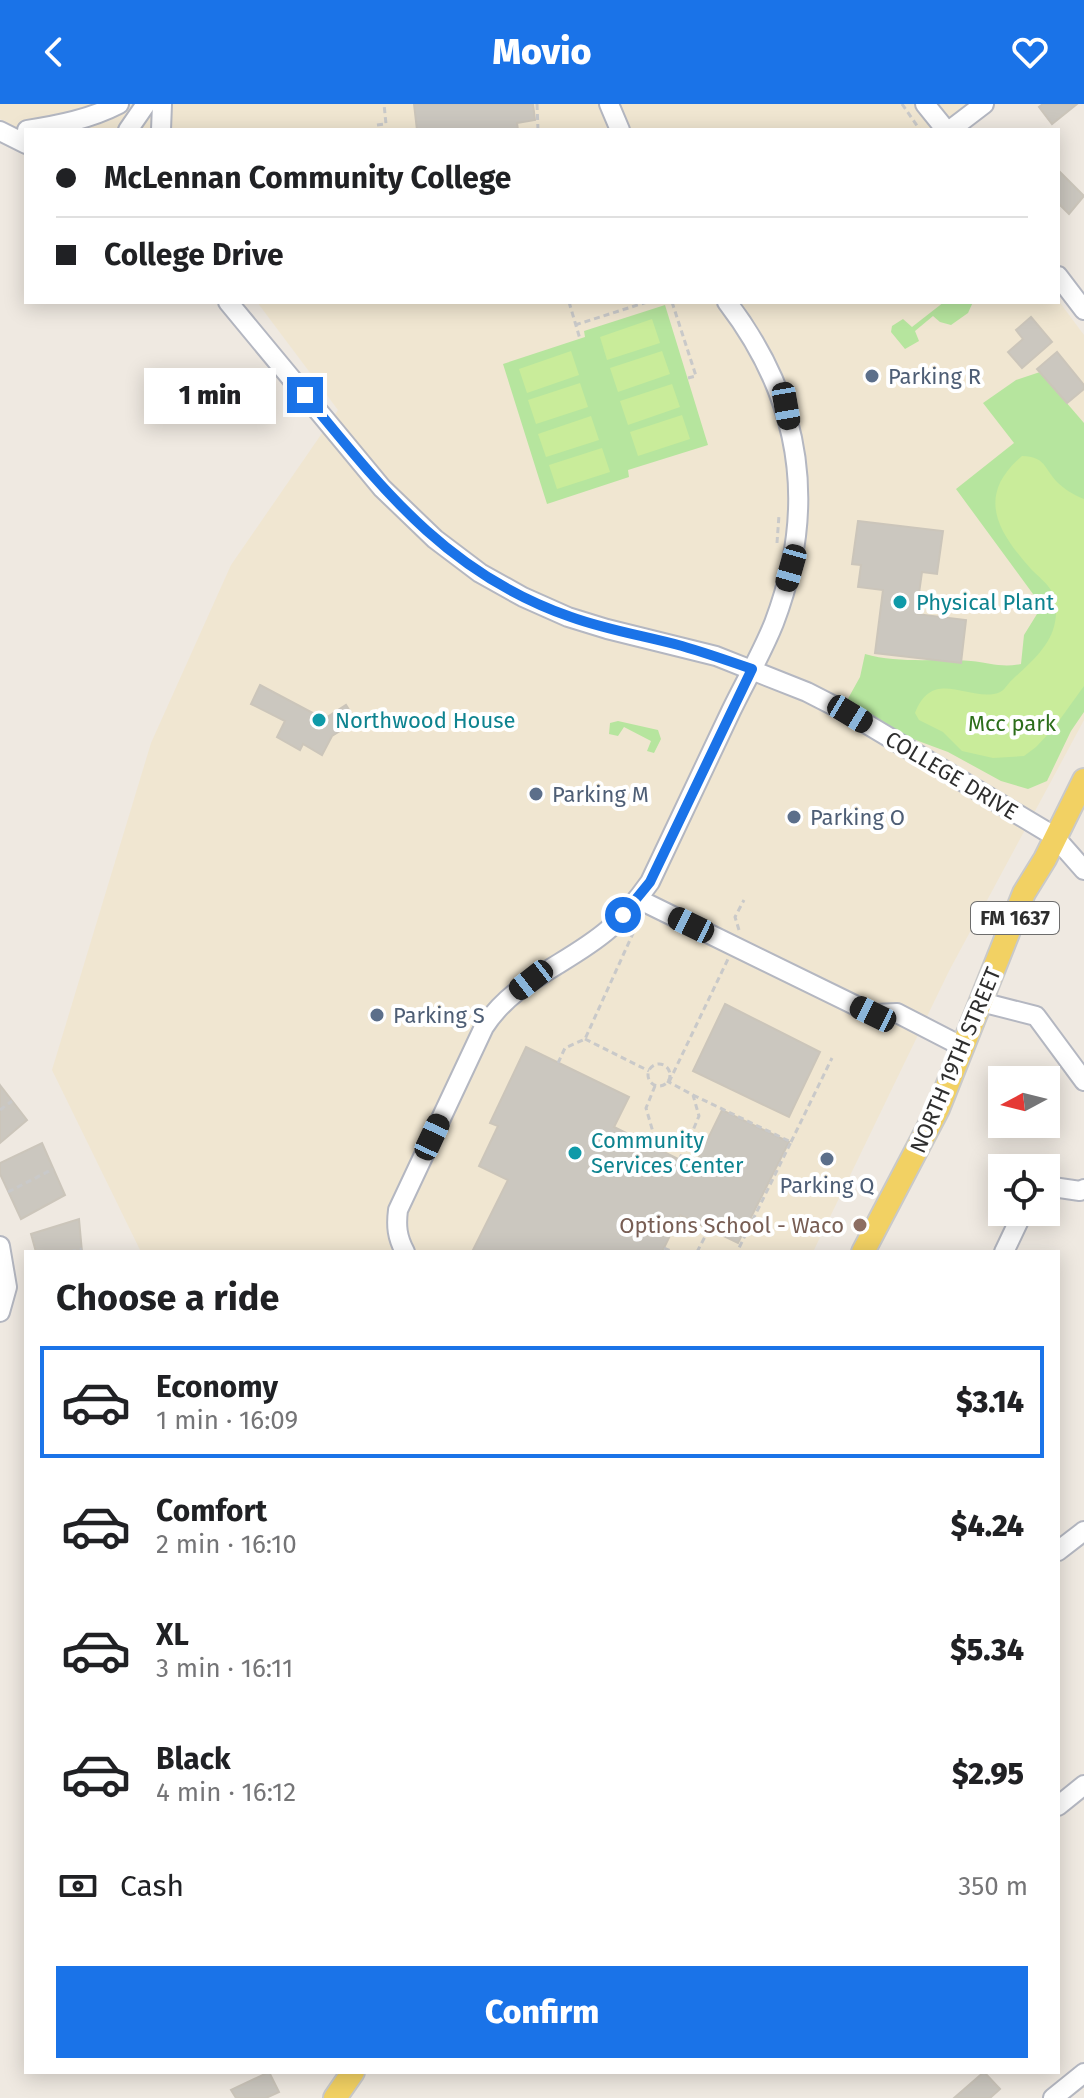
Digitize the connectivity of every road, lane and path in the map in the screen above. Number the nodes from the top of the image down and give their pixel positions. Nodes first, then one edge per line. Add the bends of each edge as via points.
1 (119, 104) edge
2 (146, 104) edge
3 (162, 104) edge
4 (384, 104) edge
5 (537, 104) edge
6 (609, 104) edge
7 (902, 104) edge
8 (925, 104) edge
9 (984, 104) edge
10 (377, 125) dead end
11 (38, 128) edge
12 (129, 128) edge
13 (161, 128) edge
14 (538, 128) edge
15 (619, 128) edge
16 (919, 128) edge
17 (946, 128) edge
18 (951, 128) edge
19 (24, 130) edge
20 (3, 132) edge
21 (24, 143) edge
22 (1060, 279) edge
23 (230, 304) edge
24 (570, 304) edge
25 (641, 304) edge
26 (673, 304) edge
27 (729, 304) edge
28 (1084, 310) edge
29 (575, 325) junction
30 (580, 339) dead end
31 (688, 378) dead end
32 (780, 512) dead end
33 (778, 553) dead end
34 (752, 669) junction
35 (1084, 780) edge
36 (1054, 836) junction
37 (1084, 870) edge
38 (638, 899) junction
39 (744, 900) dead end
40 (638, 922) dead end
41 (738, 938) dead end
42 (729, 958) dead end
43 (981, 1002) junction
44 (585, 1039) junction
45 (963, 1047) junction
46 (832, 1058) dead end
47 (558, 1063) dead end
48 (649, 1071) junction
49 (668, 1081) junction
50 (1084, 1081) edge
51 (655, 1086) junction
52 (693, 1095) junction
53 (12, 1101) dead end
54 (0, 1110) edge
55 (691, 1135) junction
56 (656, 1140) junction
57 (791, 1142) junction
58 (651, 1146) dead end
59 (679, 1160) dead end
60 (53, 1169) dead end
61 (1060, 1188) edge
62 (1084, 1189) edge
63 (8, 1192) dead end
64 (1016, 1226) edge
65 (709, 1229) dead end
66 (0, 1246) edge
67 (664, 1248) dead end
68 (82, 1249) dead end
69 (78, 1250) edge
70 (404, 1250) edge
71 (668, 1250) edge
72 (698, 1250) edge
73 (738, 1250) edge
74 (864, 1250) edge
75 (1005, 1250) edge
76 (0, 1312) edge
77 (1084, 1531) edge
78 (1060, 1549) edge
79 (1084, 1785) edge
80 (1060, 1804) edge
81 (1084, 2073) edge
82 (352, 2074) edge
83 (335, 2098) edge
84 (1053, 2098) edge

1 - 11 street
2 - 12 street
3 - 13 street
4 - 10 path via 386,124
5 - 14 path
6 - 15 street
7 - 16 path
8 - 17 street
9 - 18 street
19 - 20 street
20 - 21 street
22 - 28 street
23 - 34 street, COLLEGE DRIVE via 382,488 461,559 568,617
24 - 29 path
25 - 29 path
26 - 31 path via 696,376
27 - 34 street via 749,330 786,406 800,507 782,599
29 - 30 path
32 - 33 path
34 - 36 street, COLLEGE DRIVE via 850,714
34 - 38 street
35 - 36 main road, NORTH 19TH STREET / FM 1637
36 - 37 street, COLLEGE DRIVE
36 - 43 main road, NORTH 19TH STREET / FM 1637 via 1024,893
38 - 45 street via 873,1014 897,1013
38 - 70 street via 610,928 531,980 484,1027 398,1210 396,1226
39 - 41 path via 735,917
40 - 44 path
42 - 49 path
43 - 45 main road, NORTH 19TH STREET / FM 1637
43 - 50 street via 1036,1016
44 - 47 path via 565,1048
44 - 48 path
45 - 74 main road, NORTH 19TH STREET / FM 1637 via 938,1109
46 - 57 path
48 - 49 path via 657,1065 666,1067
48 - 51 path
49 - 51 path
49 - 52 path
51 - 56 path via 646,1108
52 - 55 path via 699,1116
52 - 57 path
53 - 54 path
55 - 56 path
55 - 59 path
56 - 58 path
57 - 73 path
60 - 63 path
61 - 62 street
64 - 75 street
65 - 72 path
66 - 76 street via 7,1287
67 - 71 path
68 - 69 path
77 - 78 street
79 - 80 street
81 - 84 street
82 - 83 main road

